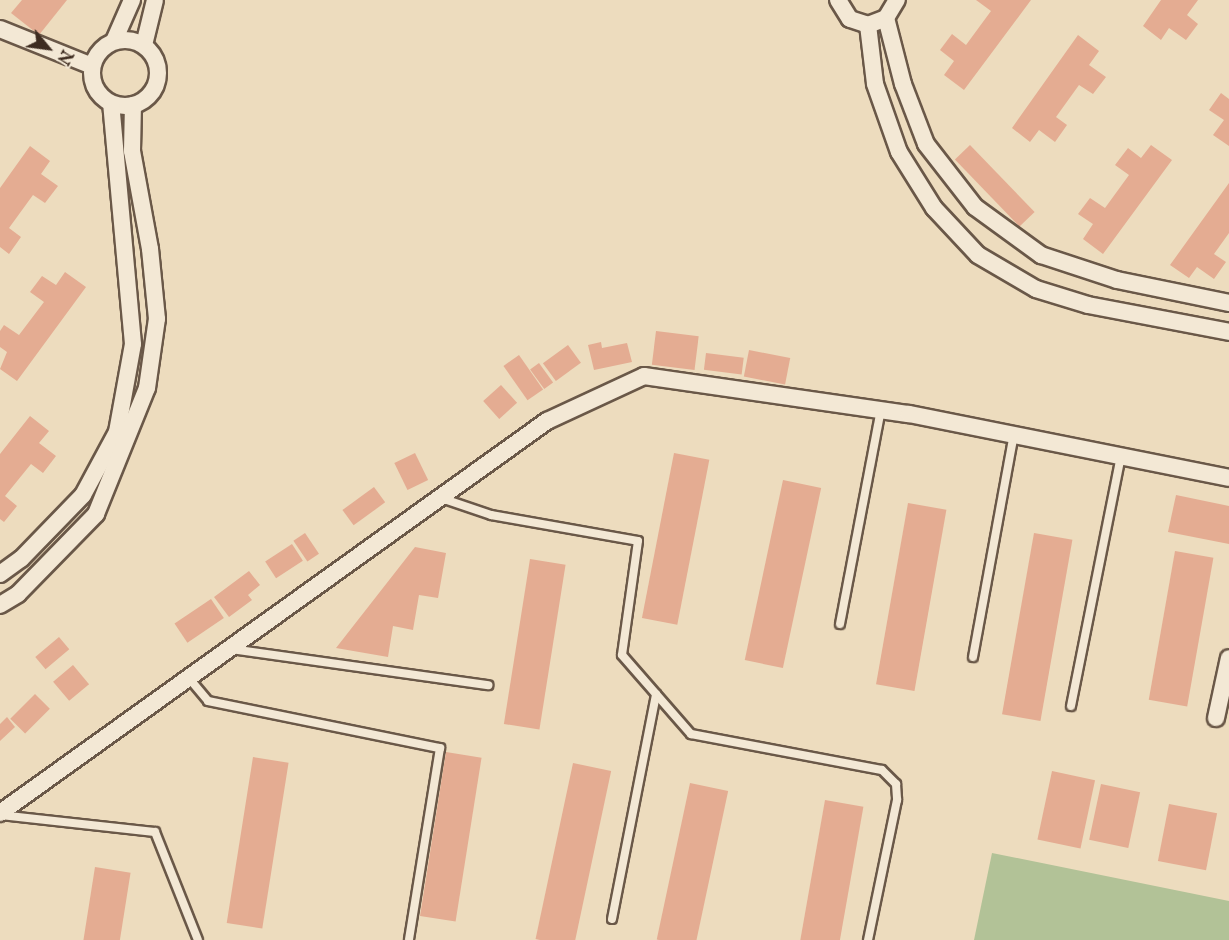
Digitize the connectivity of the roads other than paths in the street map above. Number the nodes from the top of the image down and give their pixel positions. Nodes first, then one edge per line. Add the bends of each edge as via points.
1 (132, 0) edge
2 (155, 0) edge
3 (838, 0) edge
4 (897, 0) edge
5 (886, 18) junction
6 (868, 25) junction
7 (0, 29) edge
8 (114, 41) junction
9 (144, 45) junction
10 (92, 66) junction
11 (111, 104) junction
12 (134, 105) junction
13 (1229, 303) edge
14 (1229, 332) edge
15 (881, 410) junction
16 (1014, 435) junction
17 (1121, 456) junction
18 (1229, 478) edge
19 (438, 497) junction
20 (0, 574) edge
21 (0, 606) edge
22 (840, 624) dead end
23 (227, 649) junction
24 (973, 657) dead end
25 (1229, 658) edge
26 (188, 677) junction
27 (488, 685) dead end
28 (656, 694) junction
29 (1071, 706) dead end
30 (1216, 718) dead end
31 (0, 814) edge
32 (612, 919) dead end
33 (198, 940) edge
34 (409, 940) edge
35 (868, 940) edge

1 - 8 street
2 - 9 street
3 - 6 street via 850,20
4 - 5 street
5 - 6 street
5 - 13 street via 903,84 926,144 975,207 1041,255 1117,280
6 - 14 street via 875,84 899,152 934,208 978,255 1036,289 1088,305
7 - 10 street
8 - 9 street via 135,40
8 - 10 street via 104,47
9 - 12 street via 157,62 157,83 144,100
10 - 11 street via 95,88
11 - 12 street
11 - 20 street via 134,344 117,432 83,495 21,559
12 - 21 street via 132,151 150,249 157,319 147,388 96,514 18,594
15 - 16 street
15 - 19 street via 644,376 548,421
15 - 22 lane
16 - 17 street
16 - 24 lane
17 - 18 street
17 - 29 lane
19 - 23 street
19 - 28 lane via 491,515 638,542 622,655
23 - 26 street
23 - 27 lane
25 - 30 street
26 - 31 street
26 - 34 lane via 208,701 440,748
28 - 32 lane
28 - 35 lane via 691,734 882,770 896,784 897,800
31 - 33 lane via 155,832

